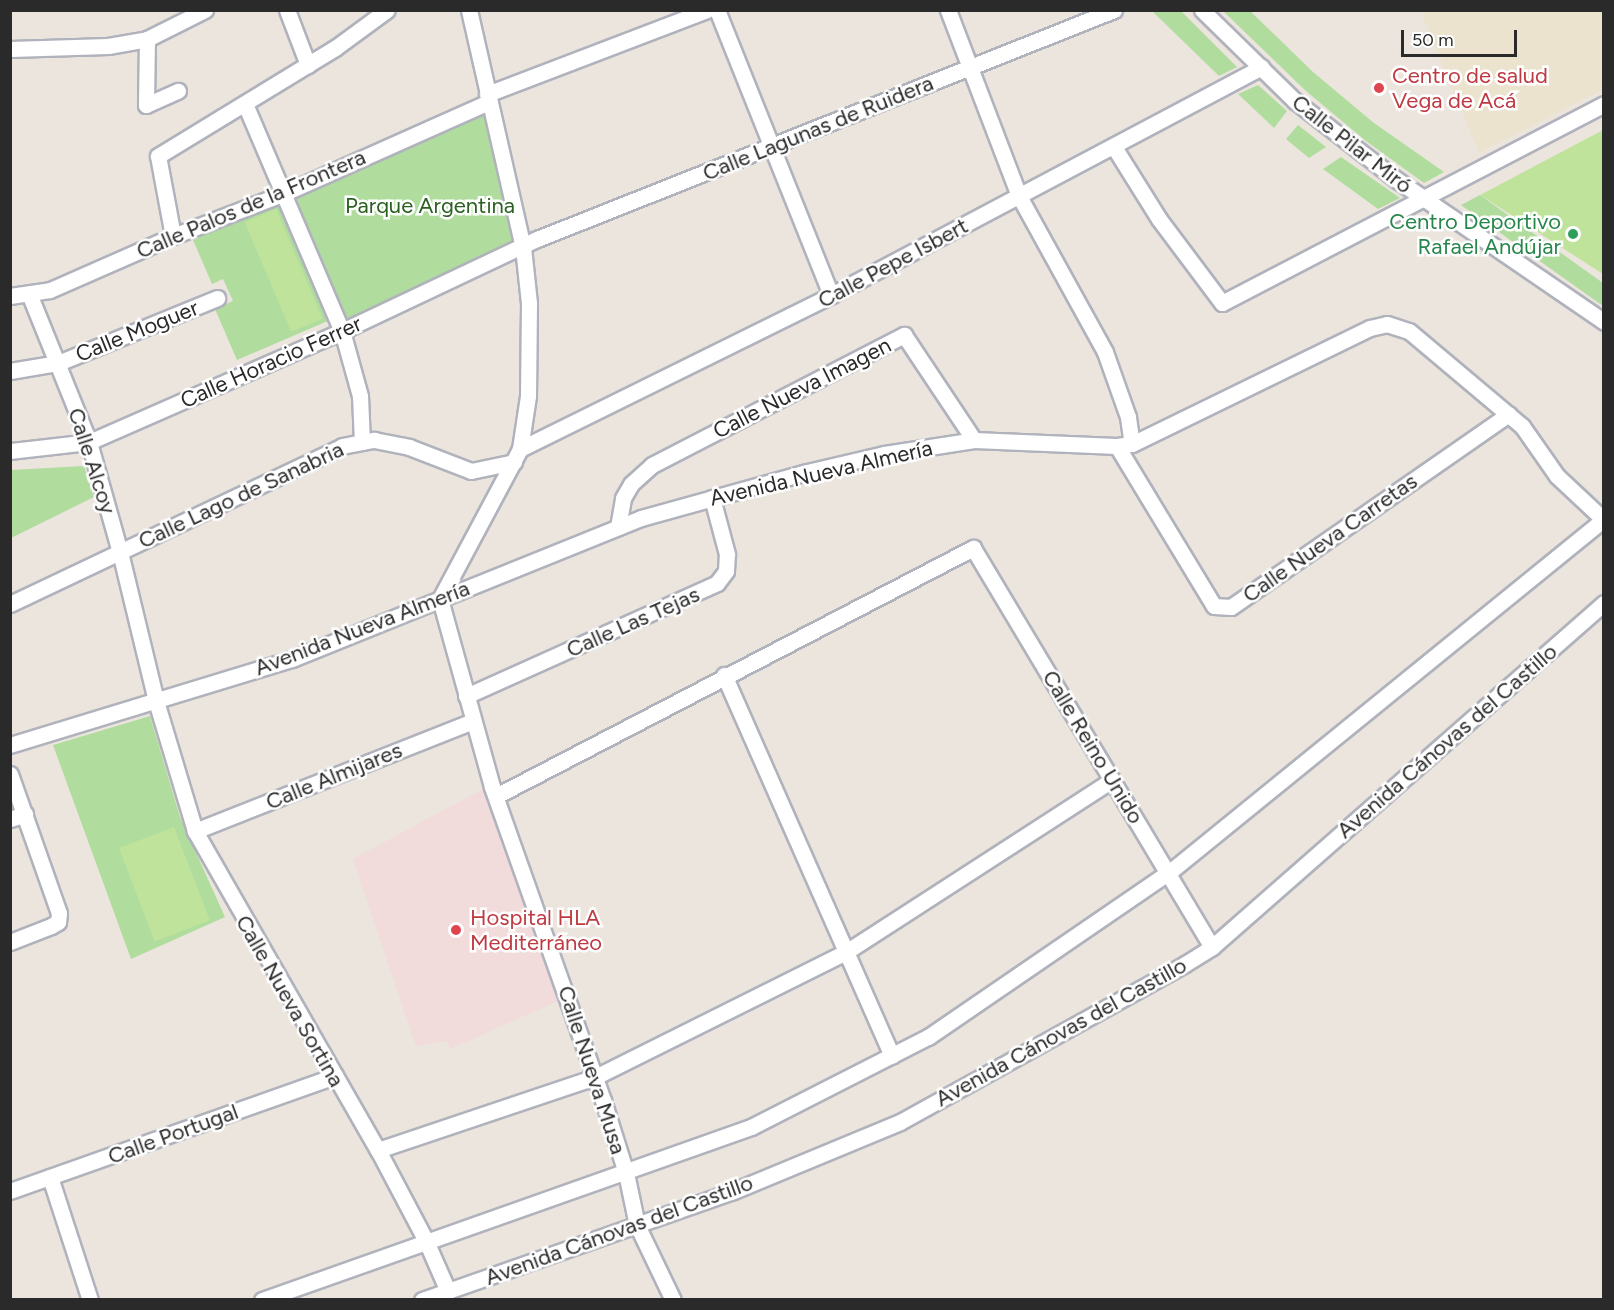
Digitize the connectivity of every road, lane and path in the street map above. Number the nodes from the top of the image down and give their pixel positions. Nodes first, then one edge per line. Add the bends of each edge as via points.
1 (287, 10) edge
2 (387, 10) edge
3 (469, 10) edge
4 (707, 10) edge
5 (717, 10) edge
6 (948, 10) edge
7 (1114, 10) edge
8 (1202, 10) edge
9 (203, 11) edge
10 (147, 39) junction
11 (10, 49) edge
12 (308, 65) junction
13 (971, 67) junction
14 (1261, 67) junction
15 (178, 91) dead end
16 (488, 98) junction
17 (245, 104) junction
18 (1604, 104) edge
19 (772, 146) junction
20 (1114, 147) junction
21 (282, 194) junction
22 (1019, 196) junction
23 (1424, 201) junction
24 (172, 236) junction
25 (523, 248) junction
26 (10, 296) edge
27 (30, 296) junction
28 (831, 296) junction
29 (217, 298) dead end
30 (1604, 322) edge
31 (342, 331) junction
32 (58, 363) junction
33 (10, 371) edge
34 (1509, 414) junction
35 (974, 440) junction
36 (89, 442) junction
37 (362, 442) junction
38 (1125, 445) junction
39 (10, 451) edge
40 (517, 456) junction
41 (712, 498) junction
42 (1603, 520) edge
43 (618, 527) junction
44 (120, 552) junction
45 (440, 598) junction
46 (1604, 603) edge
47 (10, 604) edge
48 (724, 675) junction
49 (466, 696) junction
50 (156, 701) junction
51 (473, 721) junction
52 (10, 745) edge
53 (10, 774) edge
54 (1112, 780) junction
55 (496, 796) junction
56 (25, 814) junction
57 (10, 819) edge
58 (195, 831) junction
59 (1167, 873) junction
60 (10, 942) edge
61 (1212, 947) junction
62 (846, 952) junction
63 (892, 1056) junction
64 (334, 1076) junction
65 (595, 1077) junction
66 (378, 1150) junction
67 (626, 1173) junction
68 (50, 1178) junction
69 (10, 1191) edge
70 (637, 1226) junction
71 (426, 1241) junction
72 (448, 1291) junction
73 (90, 1299) edge
74 (262, 1299) edge
75 (422, 1299) edge
76 (674, 1299) edge

1 - 12 street
2 - 12 street
3 - 16 street
4 - 16 street, Calle Palos de la Frontera
5 - 19 street
6 - 13 street
7 - 13 street, Calle Lagunas de Ruidera
8 - 14 street, Calle Pilar Miró
9 - 10 street
10 - 11 street via 108,46
10 - 15 street via 146,105
12 - 17 street
13 - 19 street, Calle Lagunas de Ruidera
13 - 22 street
14 - 20 street, Calle Pepe Isbert
14 - 23 street, Calle Pilar Miró via 1296,101
16 - 21 street, Calle Palos de la Frontera
16 - 25 street
17 - 21 street
17 - 24 street via 158,156
18 - 23 street
19 - 25 street, Calle Lagunas de Ruidera
19 - 28 street
20 - 22 street, Calle Pepe Isbert
20 - 23 street via 1159,219 1222,303
21 - 24 street, Calle Palos de la Frontera
21 - 31 street
22 - 28 street, Calle Pepe Isbert
22 - 38 street via 1105,352 1124,405
23 - 30 street, Calle Pilar Miró
24 - 27 street, Calle Palos de la Frontera
25 - 31 street, Calle Horacio Ferrer
25 - 40 street via 529,303 528,396
26 - 27 street, Calle Palos de la Frontera
27 - 32 street, Calle Alcoy
28 - 40 street, Calle Pepe Isbert
29 - 32 street, Calle Moguer
31 - 36 street, Calle Horacio Ferrer
31 - 37 street via 360,396
32 - 33 street, Calle Moguer
32 - 36 street, Calle Alcoy
34 - 38 street, Avenida Nueva Almería via 1409,331 1387,324 1370,328
34 - 38 street, Calle Nueva Carretas via 1231,607 1214,606
34 - 42 street, Avenida Nueva Almería via 1557,476
35 - 38 street, Avenida Nueva Almería
35 - 41 street, Avenida Nueva Almería via 884,454
35 - 43 street, Calle Nueva Imagen via 904,335 652,465 631,484 623,498
36 - 39 street, Calle Horacio Ferrer
36 - 44 street, Calle Alcoy
37 - 40 street, Calle Lago de Sanabria via 374,440 409,447 471,471
37 - 44 street, Calle Lago de Sanabria via 300,464
40 - 45 street
41 - 43 street, Avenida Nueva Almería
41 - 49 street, Calle Las Tejas via 727,554 726,571 717,583
42 - 59 street
43 - 45 street, Avenida Nueva Almería
44 - 47 street, Calle Lago de Sanabria
44 - 50 street, Calle Alcoy
45 - 49 street, Calle Nueva Musa
45 - 50 street, Avenida Nueva Almería via 292,659
46 - 61 street, Avenida Cánovas del Castillo
48 - 54 street, Calle Reino Unido via 973,548
48 - 55 street
48 - 62 street
49 - 51 street, Calle Nueva Musa
50 - 52 street, Avenida Nueva Almería
50 - 58 street, Calle Nueva Sortina
51 - 55 street, Calle Nueva Musa
51 - 58 street, Calle Almijares
53 - 56 street
54 - 59 street, Calle Reino Unido
54 - 62 street
55 - 65 street, Calle Nueva Musa
56 - 57 street
56 - 60 street via 59,913 58,922
58 - 64 street, Calle Nueva Sortina
59 - 61 street, Calle Reino Unido
59 - 63 street via 928,1037
61 - 70 street, Avenida Cánovas del Castillo via 900,1122
62 - 63 street
62 - 65 street
63 - 67 street via 751,1127
64 - 66 street, Calle Nueva Sortina
64 - 68 street, Calle Portugal
65 - 66 street
65 - 67 street, Calle Nueva Musa
66 - 71 street, Calle Nueva Sortina
67 - 70 street, Calle Nueva Musa
67 - 71 street
68 - 69 street, Calle Portugal
68 - 73 street
70 - 72 street, Avenida Cánovas del Castillo
70 - 76 street, Calle Nueva Musa
71 - 72 street, Calle Nueva Sortina
71 - 74 street
72 - 75 street, Avenida Cánovas del Castillo

